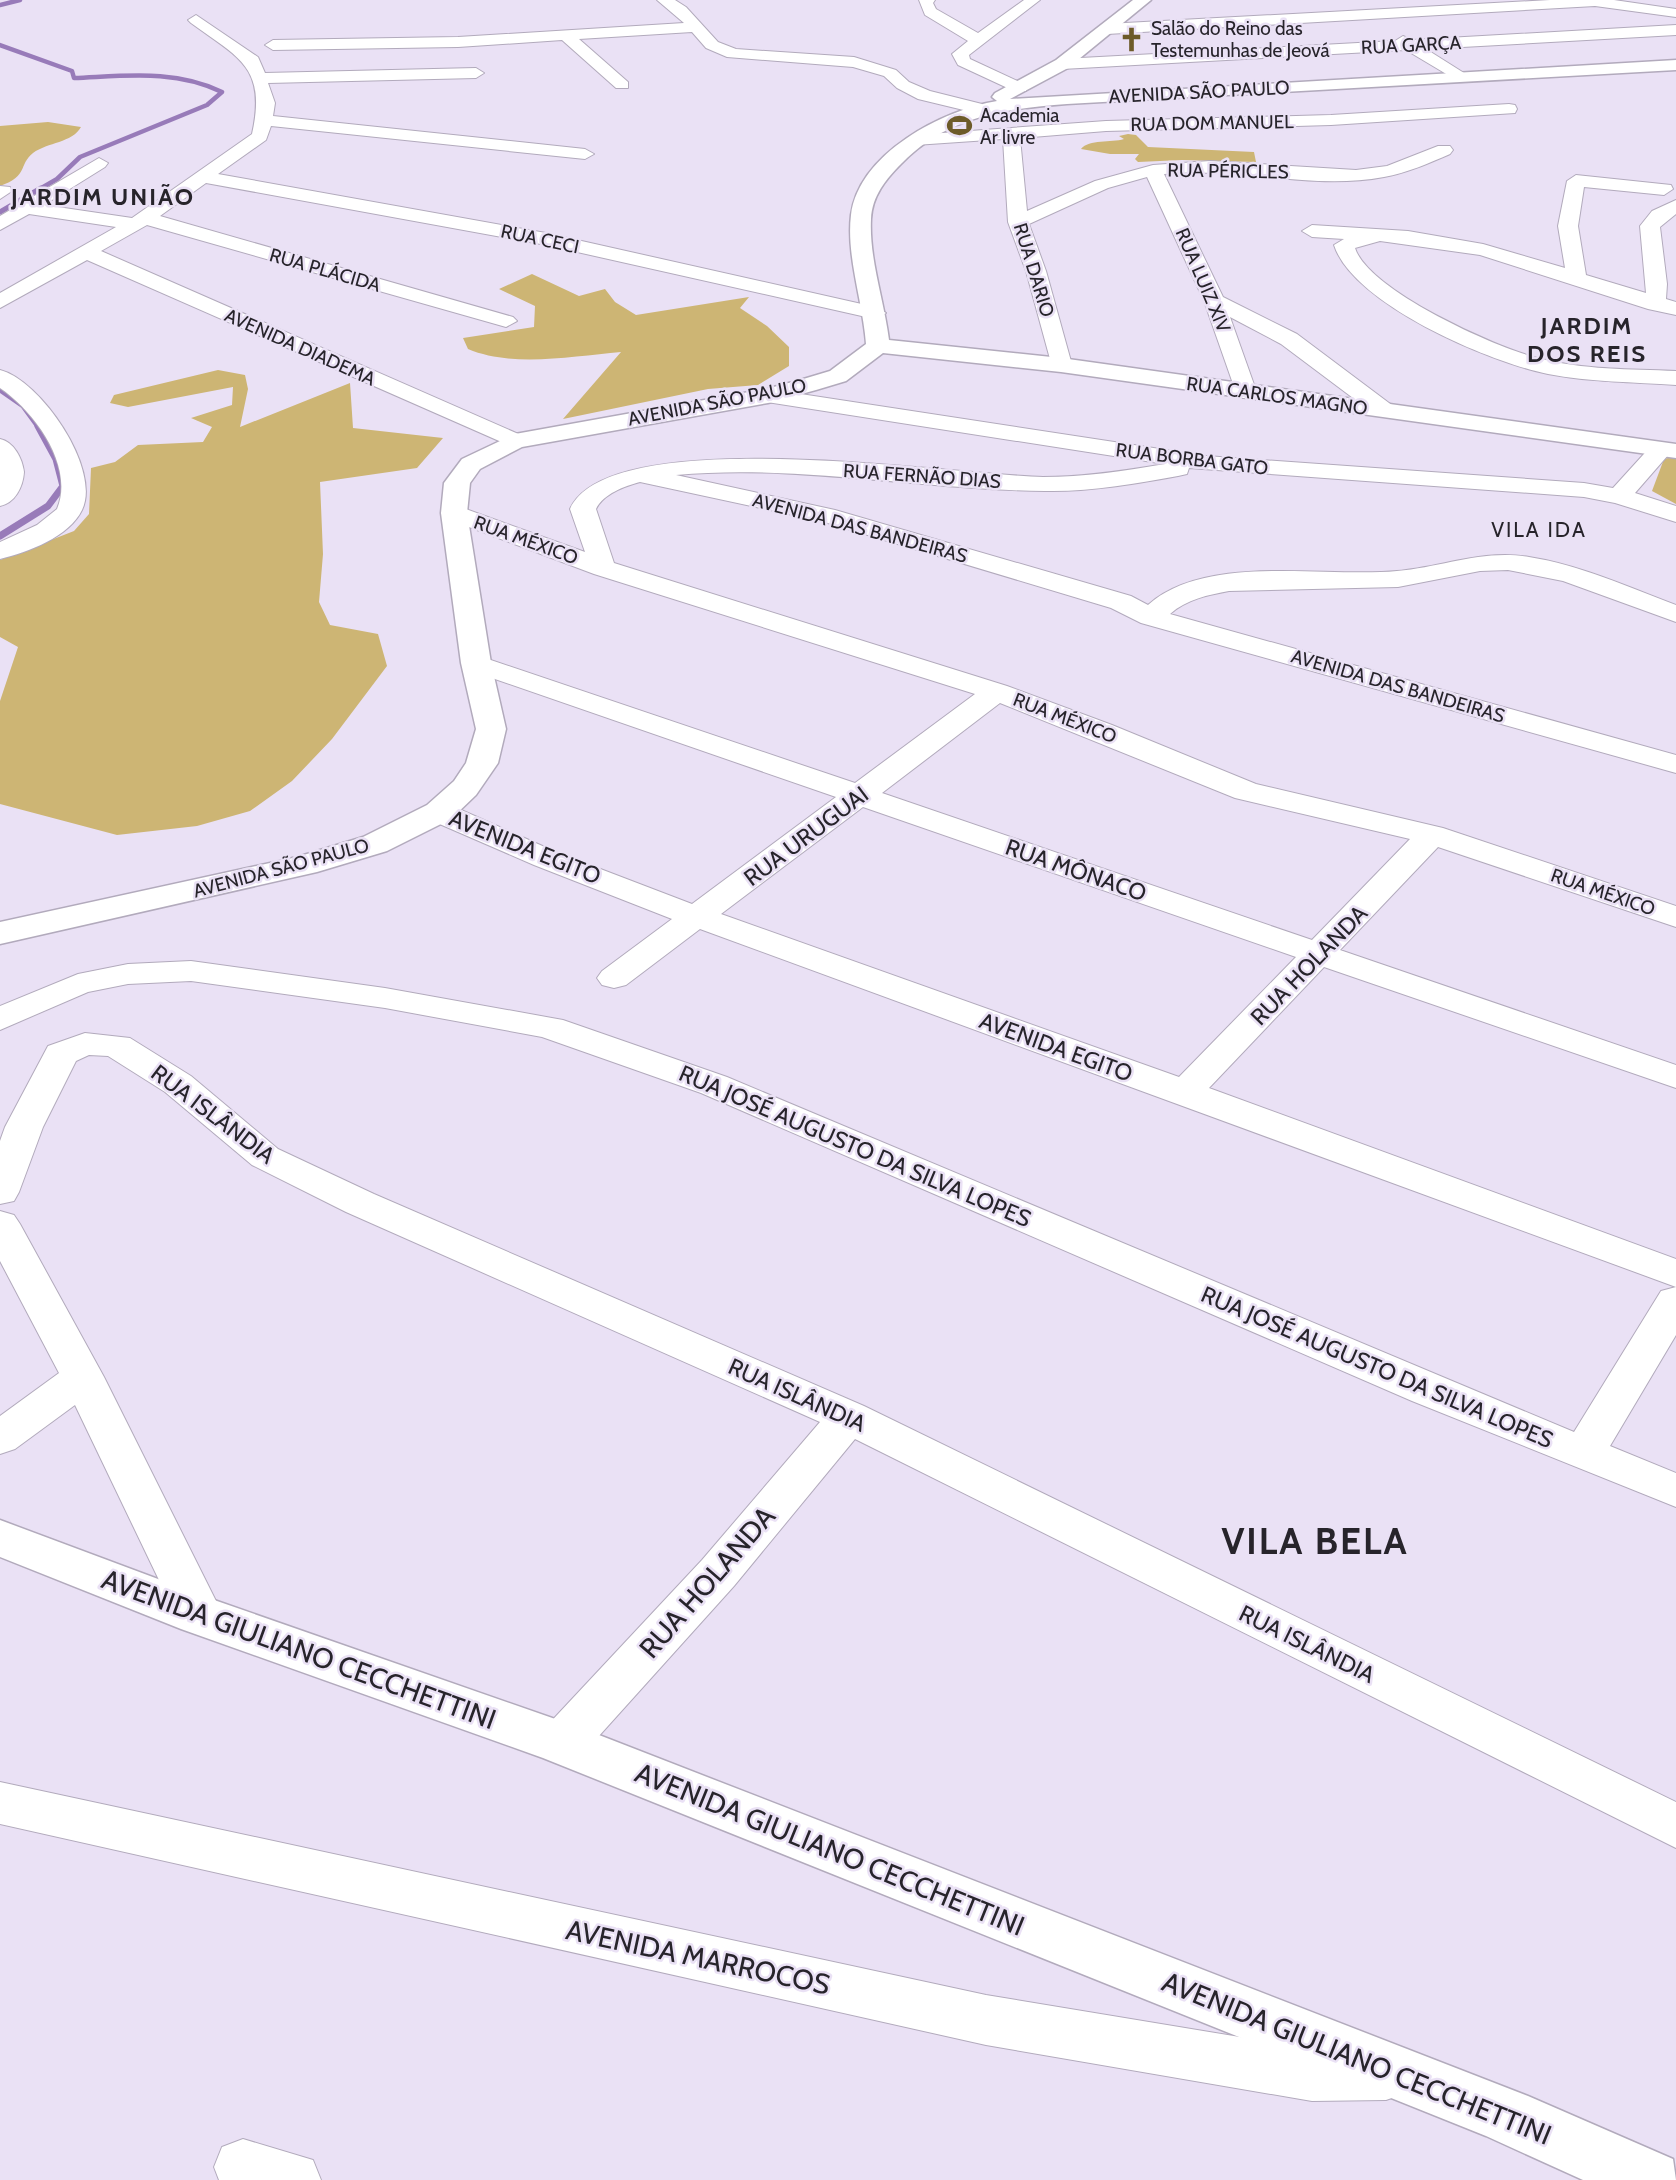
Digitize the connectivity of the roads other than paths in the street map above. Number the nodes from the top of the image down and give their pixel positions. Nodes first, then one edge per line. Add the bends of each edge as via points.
1 (664, 0) edge
2 (928, 0) edge
3 (1033, 0) edge
4 (1143, 0) edge
5 (1332, 0) edge
6 (1588, 1) edge
7 (1548, 2) edge
8 (1676, 13) edge
9 (1360, 16) junction
10 (197, 20) dead end
11 (696, 27) junction
12 (1107, 29) junction
13 (1676, 30) edge
14 (568, 37) junction
15 (978, 40) junction
16 (1410, 45) junction
17 (236, 47) junction
18 (1062, 64) junction
19 (1672, 67) edge
20 (476, 74) dead end
21 (1458, 76) junction
22 (260, 78) junction
23 (622, 85) dead end
24 (1020, 89) junction
25 (1190, 93) junction
26 (1067, 99) junction
27 (975, 108) junction
28 (1509, 109) dead end
29 (263, 120) junction
30 (1276, 122) junction
31 (1010, 132) junction
32 (915, 140) junction
33 (1444, 150) dead end
34 (585, 154) dead end
35 (99, 163) dead end
36 (1153, 170) junction
37 (202, 177) junction
38 (1664, 189) dead end
39 (26, 208) junction
40 (1672, 208) edge
41 (140, 221) junction
42 (1018, 222) junction
43 (0, 224) edge
44 (1376, 236) junction
45 (1652, 236) junction
46 (1676, 237) edge
47 (1344, 245) junction
48 (86, 252) junction
49 (1576, 277) junction
50 (1666, 289) edge
51 (1214, 301) junction
52 (0, 302) edge
53 (876, 313) junction
54 (506, 321) dead end
55 (878, 346) junction
56 (1061, 365) junction
57 (0, 377) edge
58 (1676, 378) edge
59 (1246, 393) junction
60 (768, 396) junction
61 (1385, 411) junction
62 (515, 441) junction
63 (0, 446) edge
64 (1669, 450) edge
65 (1206, 463) junction
66 (637, 474) junction
67 (1619, 496) junction
68 (0, 499) edge
69 (454, 513) junction
70 (1676, 514) edge
71 (0, 551) edge
72 (603, 568) junction
73 (1161, 608) junction
74 (1676, 614) edge
75 (476, 663) junction
76 (997, 692) junction
77 (1535, 714) junction
78 (1676, 743) edge
79 (1676, 765) edge
80 (860, 796) junction
81 (439, 812) junction
82 (1433, 835) junction
83 (699, 916) junction
84 (1676, 917) edge
85 (0, 933) edge
86 (1321, 954) junction
87 (614, 978) dead end
88 (0, 1020) edge
89 (1676, 1077) edge
90 (1184, 1093) junction
91 (0, 1192) edge
92 (0, 1224) edge
93 (1676, 1274) edge
94 (1676, 1301) edge
95 (83, 1377) junction
96 (849, 1417) junction
97 (0, 1438) edge
98 (1584, 1452) junction
99 (1676, 1491) edge
100 (0, 1538) edge
101 (199, 1615) junction
102 (562, 1743) junction
103 (0, 1803) edge
104 (1676, 1826) edge
105 (1401, 2073) junction
106 (1651, 2180) edge

1 - 11 street
2 - 15 street via 930,12
3 - 15 street
4 - 12 main road
5 - 9 street
6 - 7 street
6 - 8 street
7 - 9 street
9 - 12 street
9 - 16 street
10 - 17 street
11 - 14 street
11 - 27 street via 712,45 733,54 854,62 890,73 924,95
12 - 18 main road
13 - 16 street, RUA GARÇA
14 - 17 street
14 - 23 street
15 - 24 street via 960,54 964,62
16 - 18 street, RUA GARÇA
16 - 21 street
17 - 22 street via 252,60
18 - 24 main road
19 - 21 main road, AVENIDA SÃO PAULO
20 - 22 street
21 - 25 main road, AVENIDA SÃO PAULO
22 - 29 street via 267,103
24 - 26 main road
24 - 27 main road
25 - 26 main road, AVENIDA SÃO PAULO
25 - 30 street via 1214,111
26 - 27 main road, AVENIDA SÃO PAULO
27 - 32 main road, AVENIDA SÃO PAULO
28 - 30 street, RUA DOM MANUEL
29 - 34 street
29 - 37 street via 260,136
30 - 31 street, RUA DOM MANUEL
31 - 32 street, RUA DOM MANUEL
31 - 42 street, RUA DARIO
32 - 53 main road, AVENIDA SÃO PAULO via 875,181 864,200 861,223
33 - 36 street, RUA PÉRICLES via 1392,170 1364,174 1192,167
35 - 39 street
36 - 42 street, RUA PÉRICLES via 1107,183
36 - 51 street, RUA LUIZ XIV
37 - 41 street
37 - 53 street, RUA CECI via 533,237
38 - 49 street via 1576,181 1568,226
39 - 41 street, RUA PLÁCIDA
39 - 43 street
40 - 45 street via 1650,226
41 - 48 street
41 - 54 street, RUA PLÁCIDA
42 - 56 street, RUA DARIO
44 - 47 street
44 - 47 street via 1312,231
44 - 49 street via 1483,250
45 - 46 street
45 - 50 street
47 - 58 street via 1349,261 1389,294 1477,344 1563,369
48 - 52 street
48 - 62 street, AVENIDA DIADEMA
49 - 50 street
51 - 59 street, RUA LUIZ XIV
51 - 61 street via 1289,339
53 - 55 main road, AVENIDA SÃO PAULO
55 - 56 main road, RUA CARLOS MAGNO
55 - 60 main road, AVENIDA SÃO PAULO via 838,376
56 - 59 main road, RUA CARLOS MAGNO
57 - 71 street via 28,398 52,428 75,483 71,508 56,525
59 - 61 main road, RUA CARLOS MAGNO
60 - 62 main road, AVENIDA SÃO PAULO
60 - 65 street, RUA BORBA GATO
61 - 64 main road, RUA CARLOS MAGNO
62 - 69 main road, AVENIDA SÃO PAULO via 471,464 457,483
63 - 68 street via 11,458 13,479
64 - 67 street
65 - 66 street, RUA FERNÃO DIAS via 1099,482 1047,484 773,466 697,466
65 - 67 street, RUA BORBA GATO
66 - 72 street, RUA FERNÃO DIAS via 609,485 584,505
66 - 73 street, AVENIDA DAS BANDEIRAS via 826,515 1121,602
67 - 70 street, RUA BORBA GATO
69 - 72 street, RUA MÉXICO
69 - 75 main road, AVENIDA SÃO PAULO
72 - 76 street, RUA MÉXICO
73 - 74 street via 1203,586 1233,582 1375,581 1480,562 1509,562 1539,566
73 - 77 street, AVENIDA DAS BANDEIRAS
75 - 80 street, RUA MÔNACO
75 - 81 main road, AVENIDA SÃO PAULO via 491,729 482,763 465,788
76 - 80 street, RUA URUGUAI
76 - 82 street, RUA MÉXICO via 1246,791
77 - 78 street, AVENIDA DAS BANDEIRAS
77 - 79 street, AVENIDA DAS BANDEIRAS
80 - 83 street, RUA URUGUAI
80 - 86 street, RUA MÔNACO
81 - 83 street, AVENIDA EGITO
81 - 85 main road, AVENIDA SÃO PAULO via 376,844 305,865
82 - 84 street, RUA MÉXICO
82 - 86 street, RUA HOLANDA
83 - 87 street, RUA URUGUAI
83 - 90 street, AVENIDA EGITO
86 - 89 street, RUA MÔNACO
86 - 90 street, RUA HOLANDA
88 - 98 street, RUA JOSÉ AUGUSTO DA SILVA LOPES via 78,984 128,974 191,971 384,998 550,1028 714,1085
90 - 93 street, AVENIDA EGITO via 1453,1188
91 - 96 street, RUA ISLÂNDIA via 24,1127 61,1054 85,1044 117,1046 178,1084 265,1157
92 - 95 street
94 - 98 street
95 - 97 street
95 - 101 street
96 - 102 street, RUA HOLANDA via 718,1573
96 - 104 street, RUA ISLÂNDIA
98 - 99 street, RUA JOSÉ AUGUSTO DA SILVA LOPES
100 - 101 main road, AVENIDA GIULIANO CECCHETTINI
101 - 102 main road, AVENIDA GIULIANO CECCHETTINI
102 - 105 main road, AVENIDA GIULIANO CECCHETTINI
103 - 105 street, AVENIDA MARROCOS via 986,2020 1312,2075
105 - 106 main road, AVENIDA GIULIANO CECCHETTINI

